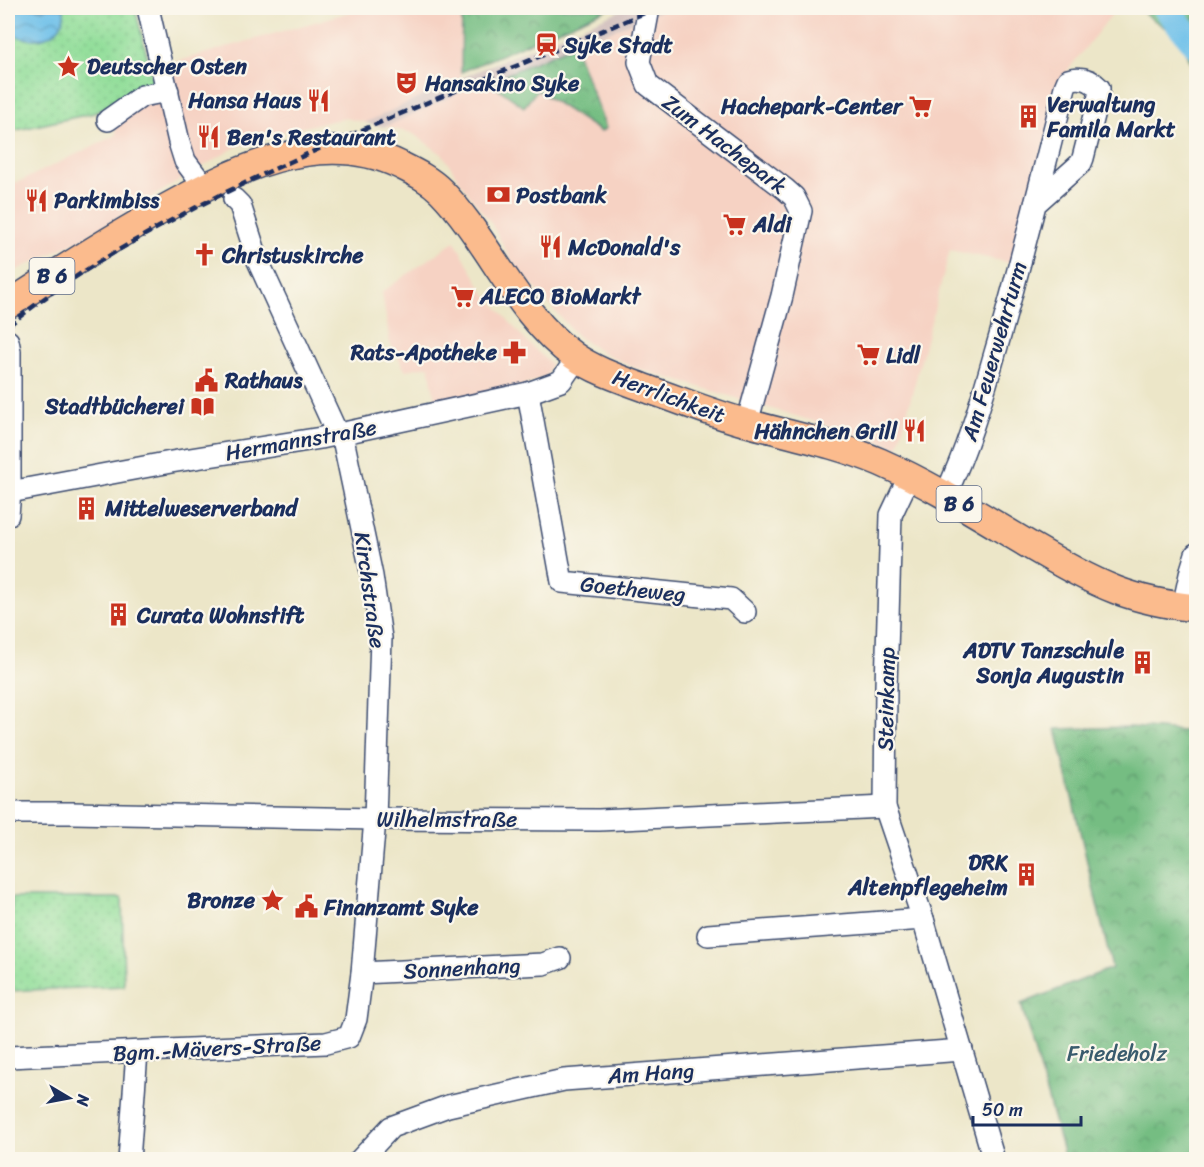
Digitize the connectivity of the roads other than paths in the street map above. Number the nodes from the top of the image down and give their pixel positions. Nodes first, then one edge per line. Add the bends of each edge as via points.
1 (148, 8) edge
2 (649, 8) edge
3 (168, 91) junction
4 (108, 120) dead end
5 (201, 188) junction
6 (234, 199) dead end
7 (1035, 204) junction
8 (8, 305) edge
9 (8, 341) edge
10 (577, 358) junction
11 (528, 393) junction
12 (747, 423) junction
13 (342, 434) junction
14 (909, 477) junction
15 (10, 492) junction
16 (945, 496) junction
17 (8, 515) edge
18 (1197, 554) edge
19 (1190, 608) edge
20 (745, 612) dead end
21 (885, 807) junction
22 (8, 813) edge
23 (375, 819) junction
24 (923, 919) junction
25 (708, 935) dead end
26 (560, 958) dead end
27 (362, 973) junction
28 (962, 1050) junction
29 (137, 1052) junction
30 (8, 1057) edge
31 (129, 1160) edge
32 (360, 1160) edge
33 (994, 1160) edge

1 - 3 street
2 - 12 street, Zum Hachepark via 639,62 648,85 785,189 801,211
3 - 4 street via 142,96
3 - 5 street via 185,161
5 - 8 main road, B 6 via 97,247
5 - 10 main road, Herrlichkeit / B 6 via 260,163 315,151 361,152 417,172 437,187 469,223 532,313
6 - 13 street via 240,205 258,261 336,431
7 - 7 street, Am Feuerwehrturm via 1081,163 1099,96 1099,88 1093,82 1068,80
7 - 16 street, Am Feuerwehrturm via 975,423
9 - 15 street
10 - 11 street, Hermannstraße via 561,381
10 - 12 main road, Herrlichkeit / B 6 via 605,374
11 - 13 street, Hermannstraße
11 - 20 street, Goetheweg via 562,582 731,598
12 - 14 main road, Herrlichkeit / B 6 via 814,440 879,462
13 - 15 street, Hermannstraße
13 - 23 street, Kirchstraße via 381,638
14 - 16 main road, Herrlichkeit / B 6
14 - 21 street, Steinkamp via 891,515
15 - 17 street
16 - 19 main road, Herrlichkeit / B 6 via 1077,572 1116,590
18 - 19 street via 1191,570
21 - 23 street, Wilhelmstraße via 599,820
21 - 24 street, Steinkamp
22 - 23 street, Wilhelmstraße
23 - 27 street, Bgm.-Mävers-Straße
24 - 25 street
24 - 28 street, Steinkamp
26 - 27 street, Sonnenhang via 543,964
27 - 29 street, Bgm.-Mävers-Straße via 356,1019 349,1038 326,1044
28 - 32 street, Am Hang via 564,1080 448,1106 391,1126
28 - 33 street, Steinkamp
29 - 30 street, Bgm.-Mävers-Straße
29 - 31 street

